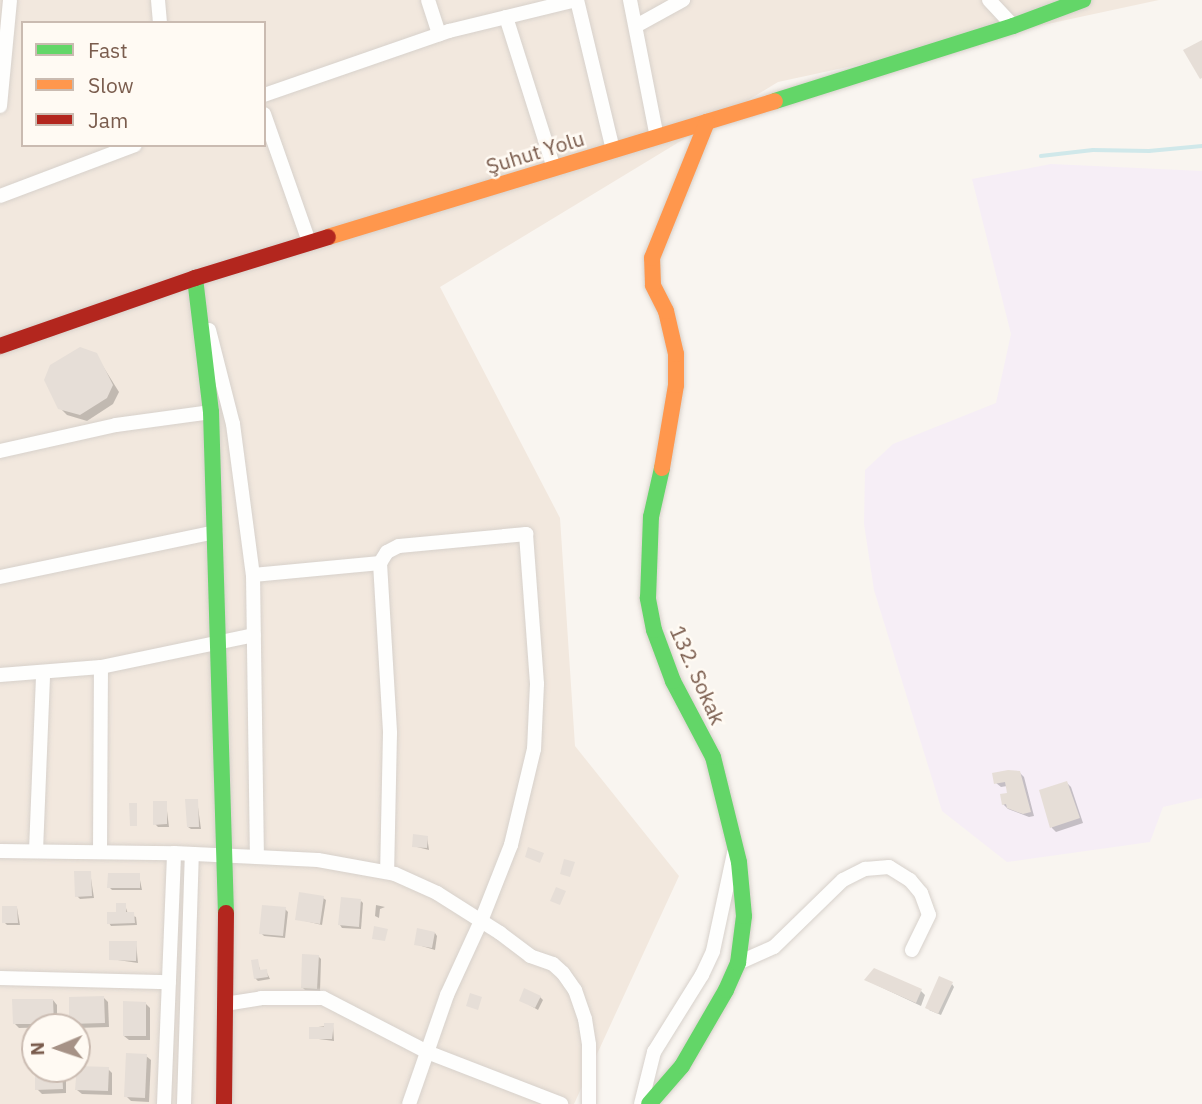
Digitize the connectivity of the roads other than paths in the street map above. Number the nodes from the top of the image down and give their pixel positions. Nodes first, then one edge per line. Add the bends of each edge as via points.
1 (10, 0) edge
2 (158, 0) edge
3 (428, 0) edge
4 (576, 0) edge
5 (630, 0) edge
6 (683, 0) edge
7 (989, 0) edge
8 (1083, 0) edge
9 (506, 17) junction
10 (160, 21) edge
11 (636, 26) junction
12 (1013, 26) junction
13 (439, 34) junction
14 (266, 94) edge
15 (0, 106) edge
16 (266, 120) edge
17 (707, 122) junction
18 (657, 137) junction
19 (130, 147) edge
20 (613, 150) junction
21 (554, 168) junction
22 (0, 196) edge
23 (309, 242) junction
24 (195, 278) junction
25 (0, 346) edge
26 (211, 412) junction
27 (0, 451) edge
28 (215, 532) junction
29 (380, 563) junction
30 (253, 575) junction
31 (0, 578) edge
32 (254, 635) junction
33 (219, 642) junction
34 (101, 667) junction
35 (43, 674) junction
36 (0, 675) edge
37 (735, 844) junction
38 (36, 851) junction
39 (0, 852) edge
40 (100, 852) junction
41 (174, 853) junction
42 (192, 854) junction
43 (226, 856) junction
44 (257, 858) junction
45 (387, 872) junction
46 (481, 921) junction
47 (912, 950) dead end
48 (738, 963) junction
49 (0, 978) edge
50 (169, 982) junction
51 (225, 1004) junction
52 (427, 1052) junction
53 (556, 1103) edge
54 (164, 1104) edge
55 (184, 1104) edge
56 (224, 1104) edge
57 (409, 1104) edge
58 (589, 1104) edge
59 (641, 1104) edge
60 (649, 1104) edge

1 - 15 street
2 - 10 street
3 - 13 street
4 - 9 street
4 - 20 street
5 - 11 street
6 - 11 street
7 - 12 street
8 - 12 street, Şuhut Yolu
9 - 13 street
9 - 21 street
11 - 18 street
12 - 17 street, Şuhut Yolu
13 - 14 street
16 - 23 street
17 - 18 street, Şuhut Yolu
17 - 37 street, 132. Sokak via 652,258 653,285 666,311 676,354 676,385 651,517 648,598 673,681 713,757
18 - 20 street, Şuhut Yolu
19 - 22 street
20 - 21 street, Şuhut Yolu
21 - 23 street, Şuhut Yolu
23 - 24 street, Şuhut Yolu
24 - 25 street, Şuhut Yolu
24 - 26 street
24 - 30 street via 233,424
26 - 27 street via 116,425
26 - 28 street
28 - 31 street
28 - 33 street
29 - 30 street
29 - 45 street via 390,733
29 - 46 street via 387,552 399,547 526,534 537,729 511,845
30 - 32 street
32 - 33 street
32 - 44 street
33 - 34 street
33 - 43 street
34 - 35 street
34 - 40 street
35 - 36 street
35 - 38 street
37 - 48 street, 132. Sokak via 744,906
37 - 59 street via 713,951 654,1052
38 - 39 street
38 - 40 street
40 - 41 street
41 - 42 street
41 - 50 street
42 - 43 street
42 - 55 street
43 - 44 street
43 - 51 street
44 - 45 street via 318,860
45 - 46 street via 437,893
46 - 52 street
46 - 58 street via 530,956 553,964 575,990 589,1045
47 - 48 street via 929,915 921,893 889,867 865,869 843,880 774,947
48 - 60 street, 132. Sokak via 682,1066
49 - 50 street
50 - 54 street
51 - 52 street via 323,998
51 - 56 street
52 - 53 street
52 - 57 street

